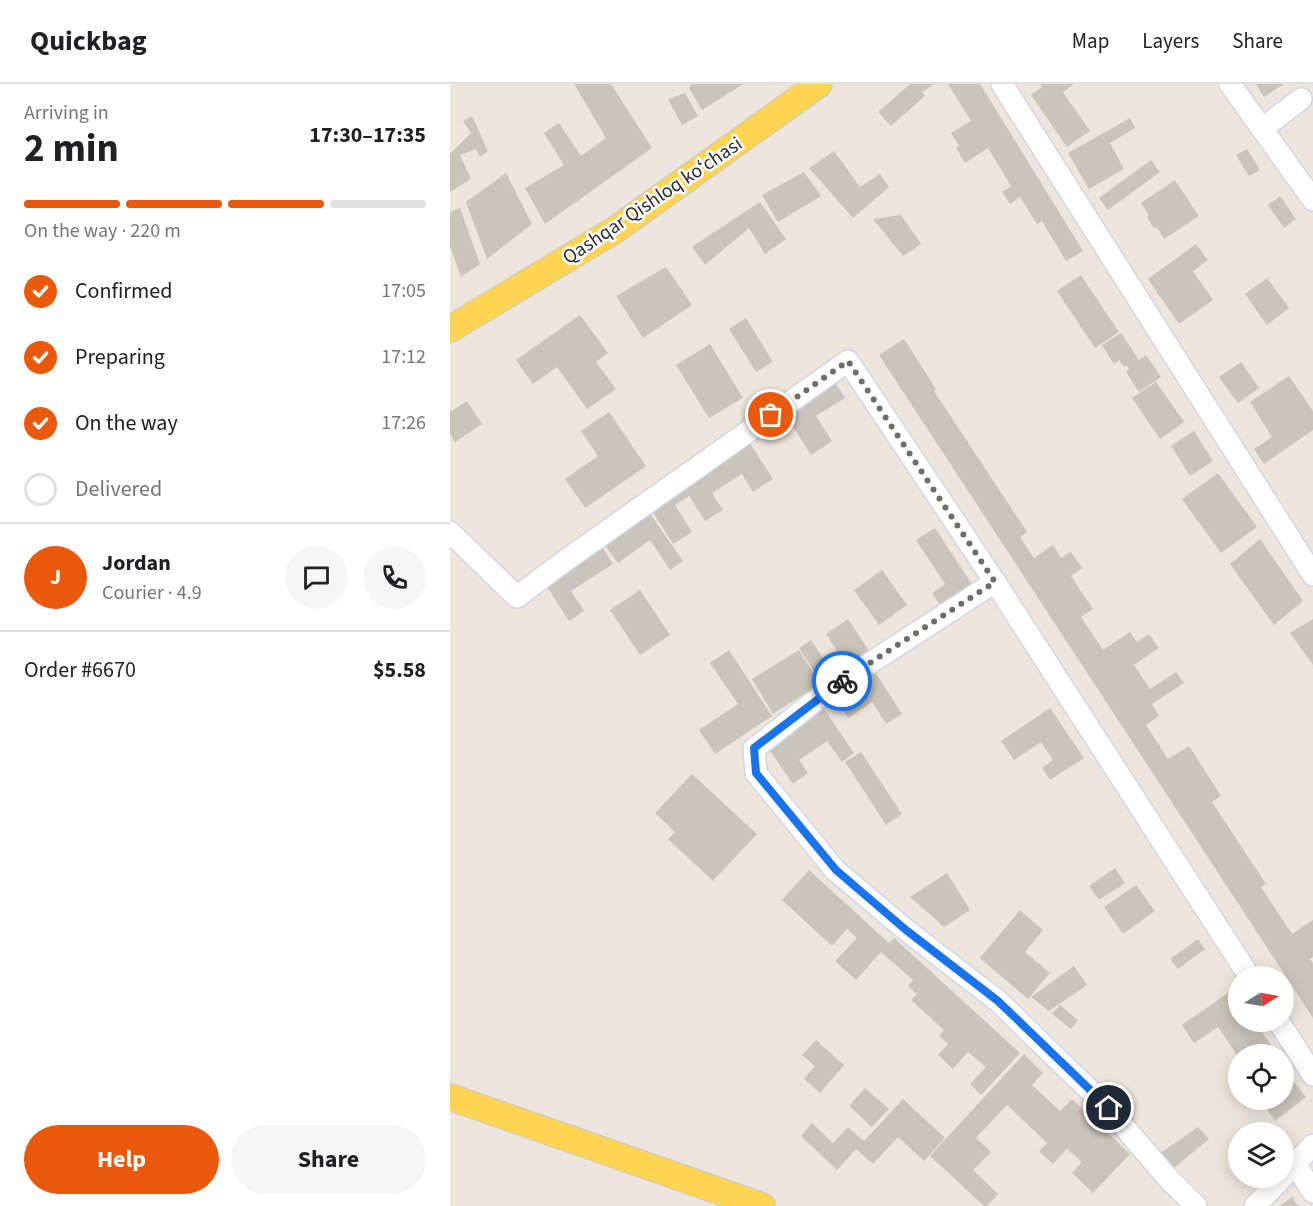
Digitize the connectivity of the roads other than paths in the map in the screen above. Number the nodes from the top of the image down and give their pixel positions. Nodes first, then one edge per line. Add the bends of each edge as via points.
1 (819, 84) edge
2 (1002, 84) edge
3 (1230, 84) edge
4 (1301, 99) dead end
5 (1262, 129) junction
6 (1313, 200) edge
7 (450, 329) edge
8 (450, 532) edge
9 (1313, 575) edge
10 (995, 582) junction
11 (1244, 966) edge
12 (1285, 1032) edge
13 (1313, 1075) edge
14 (450, 1097) edge
15 (1313, 1145) edge
16 (1294, 1165) edge
17 (1294, 1177) edge
18 (1272, 1188) edge
19 (1313, 1192) edge
20 (762, 1206) edge
21 (1196, 1206) edge
22 (1255, 1206) edge

1 - 7 main road, Qashqar Qishloq koʻchasi via 615,230
2 - 9 street
3 - 5 street
4 - 5 street
5 - 6 street
8 - 10 street via 517,597 848,361
10 - 11 street
10 - 21 street via 830,689 754,748 756,773 836,870 998,1001 1109,1108
12 - 13 street
14 - 20 main road
15 - 16 street
17 - 19 street
18 - 22 street

